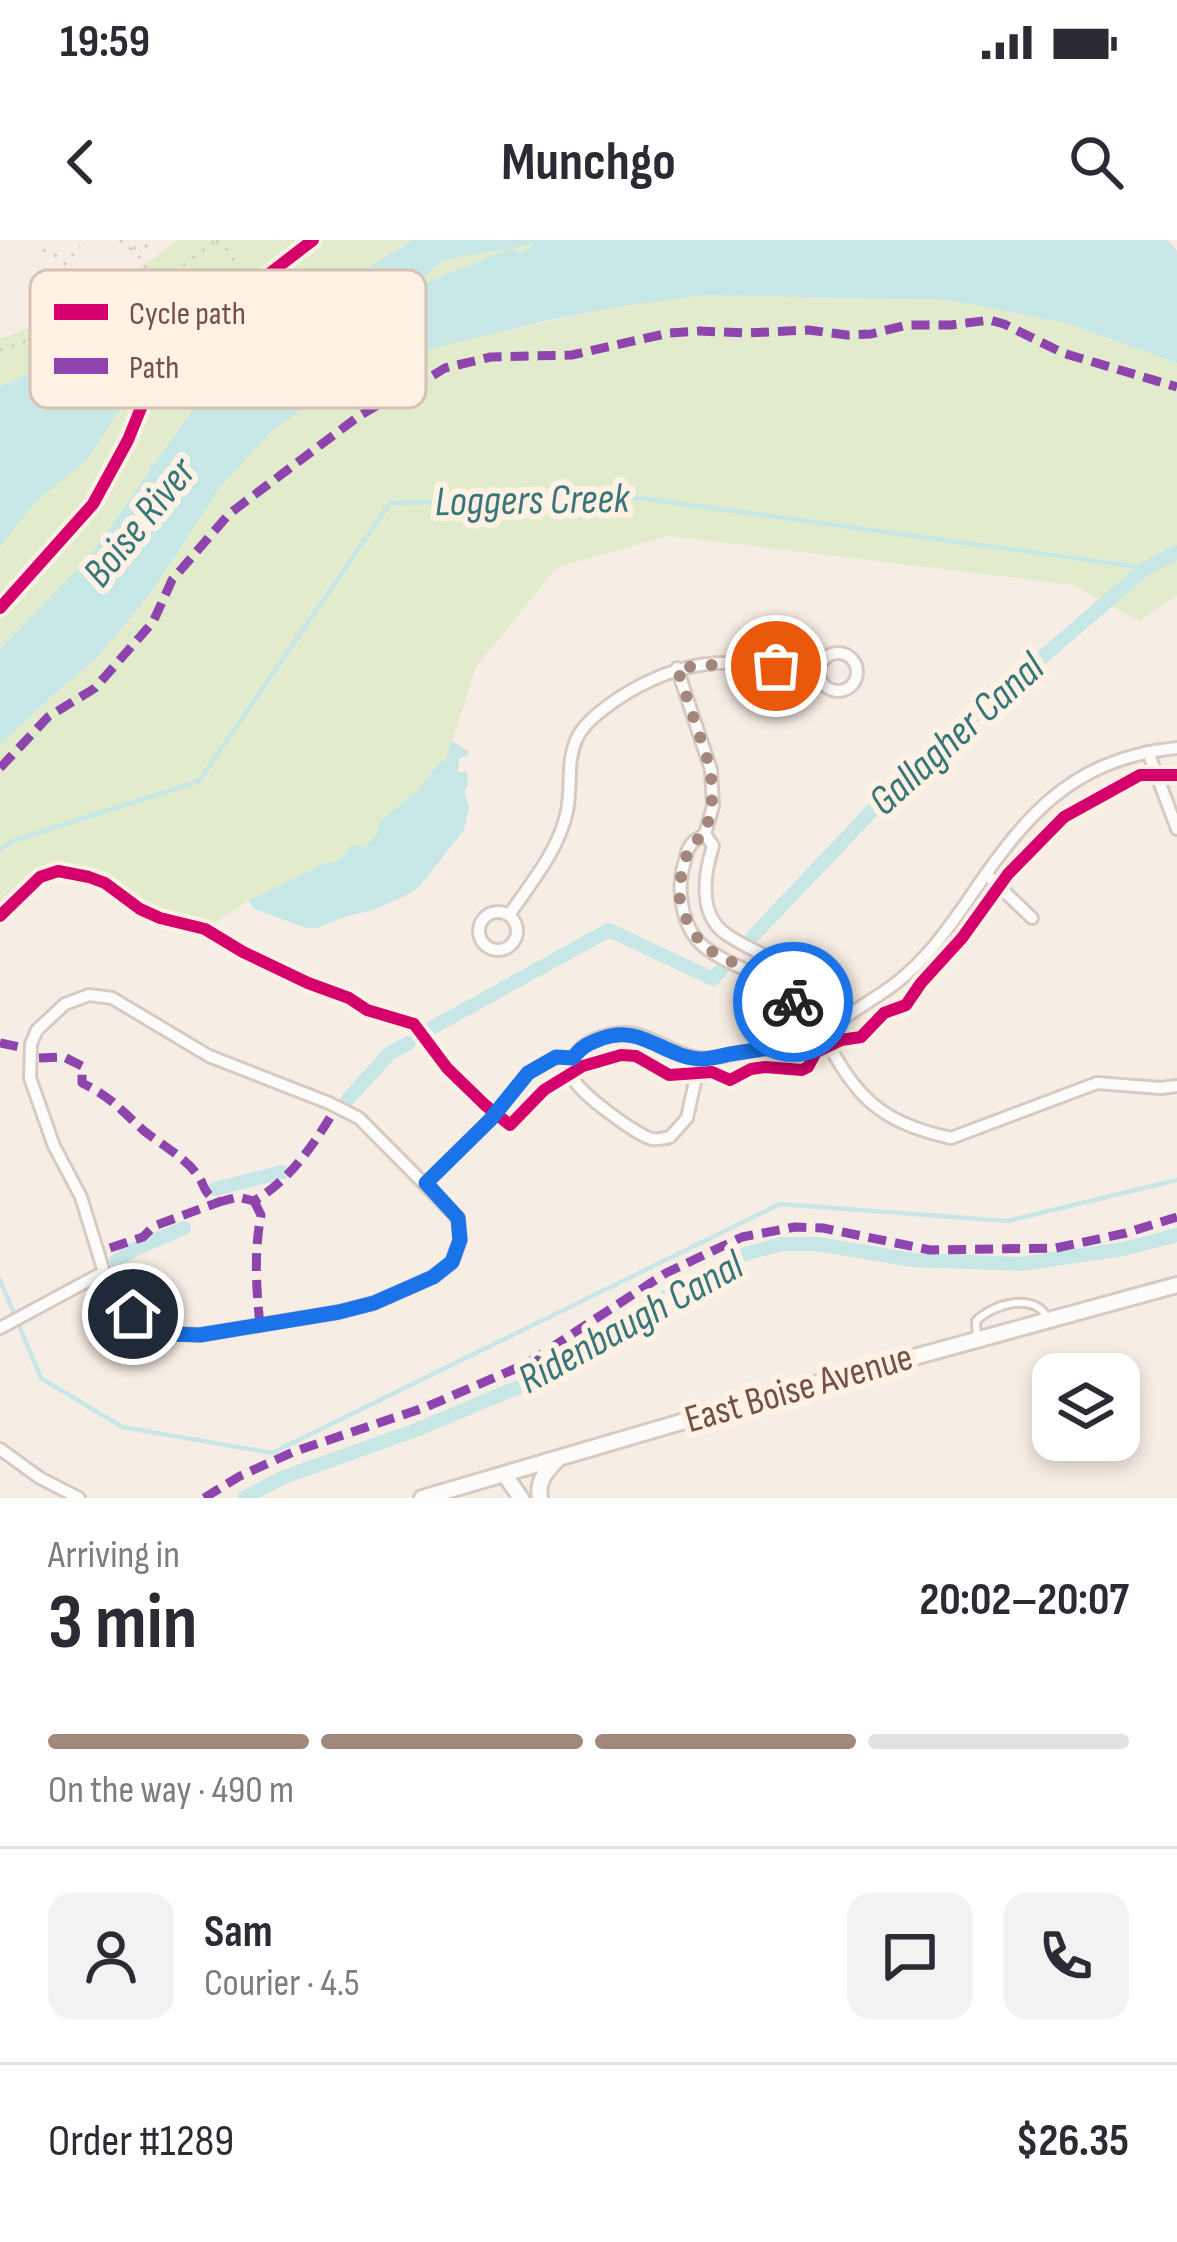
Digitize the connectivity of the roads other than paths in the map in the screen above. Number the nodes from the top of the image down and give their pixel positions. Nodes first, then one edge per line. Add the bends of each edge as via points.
1 (677, 668) junction
2 (819, 673) dead end
3 (1177, 748) edge
4 (1148, 752) junction
5 (1177, 830) edge
6 (705, 834) junction
7 (986, 874) junction
8 (509, 915) dead end
9 (1033, 918) dead end
10 (821, 1031) junction
11 (573, 1058) junction
12 (700, 1059) junction
13 (1177, 1086) edge
14 (426, 1183) junction
15 (104, 1272) junction
16 (1177, 1285) edge
17 (1049, 1320) junction
18 (1, 1327) edge
19 (977, 1340) junction
20 (0, 1450) edge
21 (560, 1458) junction
22 (504, 1474) junction
23 (79, 1498) edge
24 (422, 1498) edge
25 (521, 1498) edge
26 (540, 1498) edge

1 - 2 street via 744,662
1 - 6 street via 711,770
1 - 8 street via 584,727 550,855
3 - 4 street
4 - 5 street
4 - 7 street via 1065,788 1019,828
6 - 10 street via 713,846 704,872 711,914 722,932 806,983 824,1009
6 - 10 street via 689,846 680,881 687,921 703,947 779,986 800,1021
7 - 9 street
7 - 10 street via 920,964
10 - 12 street
10 - 13 street via 866,1101 951,1138 1097,1083
11 - 12 street via 584,1045 626,1033
11 - 12 street via 583,1092 655,1139 670,1137 687,1118
11 - 14 lane via 556,1057 528,1073
14 - 15 street via 458,1218 452,1262 374,1303 170,1334 118,1300
14 - 15 street via 359,1118 209,1056 112,998 89,995 37,1030 30,1078
15 - 18 street
16 - 17 street, East Boise Avenue
17 - 19 street, East Boise Avenue
17 - 19 lane via 1035,1304 991,1309 976,1321
19 - 21 street, East Boise Avenue
20 - 23 street
21 - 22 street, East Boise Avenue
21 - 26 street via 543,1475
22 - 24 street, East Boise Avenue
22 - 25 street

